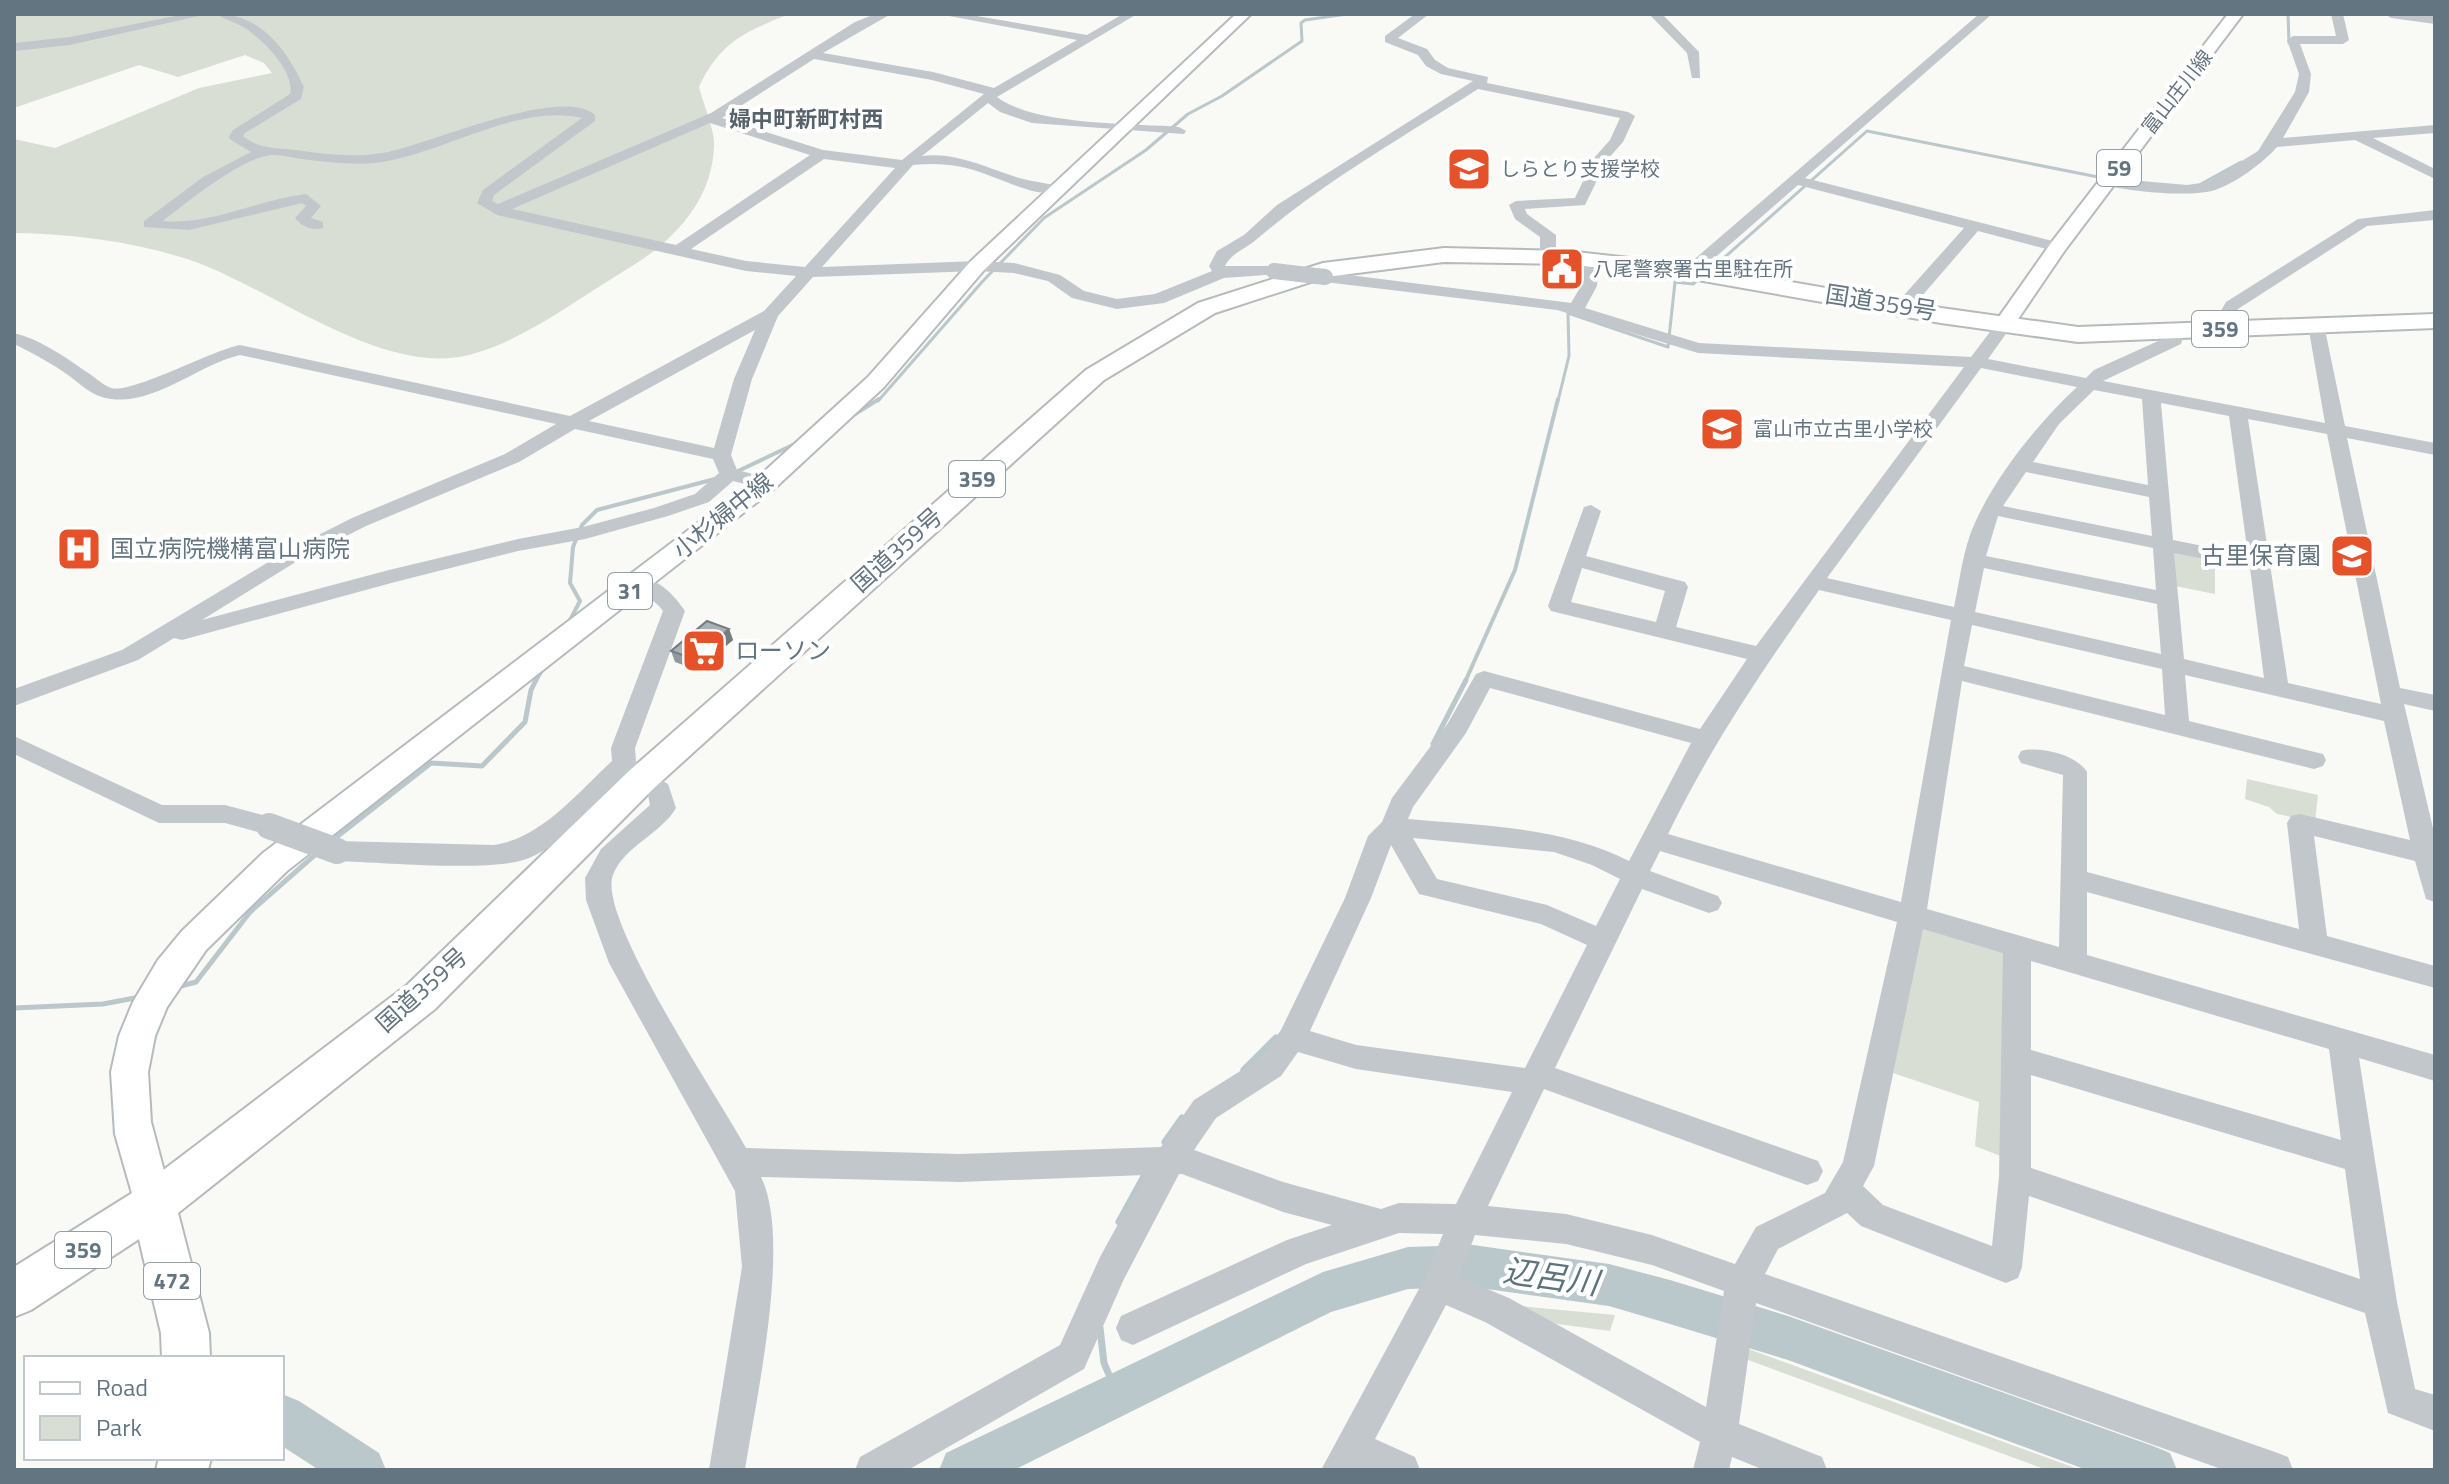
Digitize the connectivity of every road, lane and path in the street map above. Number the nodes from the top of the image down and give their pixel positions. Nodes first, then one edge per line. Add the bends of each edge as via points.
1 (202, 14) edge
2 (223, 14) edge
3 (885, 14) edge
4 (945, 14) edge
5 (1131, 14) edge
6 (1244, 14) edge
7 (1423, 14) edge
8 (1655, 14) edge
9 (1986, 14) edge
10 (2236, 14) edge
11 (2337, 14) edge
12 (2391, 14) edge
13 (2433, 18) edge
14 (1090, 39) junction
15 (14, 47) edge
16 (813, 55) junction
17 (1696, 75) dead end
18 (1477, 85) junction
19 (991, 94) junction
20 (710, 119) junction
21 (1127, 124) junction
22 (2435, 129) edge
23 (1179, 131) dead end
24 (2358, 136) junction
25 (2273, 143) junction
26 (264, 151) junction
27 (821, 154) junction
28 (907, 163) junction
29 (2435, 175) edge
30 (1798, 181) junction
31 (2107, 182) junction
32 (1057, 190) junction
33 (497, 210) junction
34 (2435, 215) edge
35 (318, 225) dead end
36 (1974, 226) junction
37 (2058, 247) junction
38 (678, 251) junction
39 (1548, 255) junction
40 (1591, 259) junction
41 (977, 266) junction
42 (807, 272) junction
43 (1689, 272) junction
44 (1221, 273) junction
45 (1903, 307) junction
46 (1575, 310) junction
47 (2435, 314) edge
48 (770, 315) junction
49 (2223, 321) junction
50 (2435, 321) edge
51 (2005, 324) junction
52 (2316, 325) junction
53 (2176, 330) junction
54 (14, 338) edge
55 (1975, 362) junction
56 (2088, 384) junction
57 (2151, 396) junction
58 (2238, 412) junction
59 (573, 421) junction
60 (2336, 431) junction
61 (2435, 449) edge
62 (725, 465) junction
63 (2021, 465) junction
64 (766, 483) junction
65 (2158, 493) junction
66 (1991, 509) junction
67 (1591, 511) dead end
68 (2162, 544) junction
69 (1574, 559) junction
70 (1975, 560) junction
71 (2260, 564) junction
72 (1814, 582) junction
73 (638, 584) junction
74 (2166, 599) junction
75 (1964, 615) junction
76 (1664, 631) junction
77 (154, 642) junction
78 (1761, 655) junction
79 (2171, 662) junction
80 (1952, 671) junction
81 (2277, 687) junction
82 (14, 698) edge
83 (2435, 703) edge
84 (2391, 704) junction
85 (2178, 727) junction
86 (1705, 739) junction
87 (14, 744) edge
88 (2030, 757) dead end
89 (2314, 760) dead end
90 (632, 772) junction
91 (1393, 827) junction
92 (1654, 840) junction
93 (2426, 854) junction
94 (1636, 876) junction
95 (2074, 878) junction
96 (2435, 892) edge
97 (1709, 903) dead end
98 (1912, 916) junction
99 (1604, 941) junction
100 (2314, 944) junction
101 (2017, 946) junction
102 (2073, 962) junction
103 (2435, 977) edge
104 (1292, 1038) junction
105 (2342, 1041) junction
106 (2016, 1058) junction
107 (2435, 1068) edge
108 (1535, 1078) junction
109 (2359, 1159) junction
110 (1170, 1160) junction
111 (737, 1162) junction
112 (1807, 1171) dead end
113 (2015, 1177) junction
114 (1844, 1189) junction
115 (153, 1205) junction
116 (1465, 1219) junction
117 (1378, 1223) junction
118 (1742, 1283) junction
119 (1439, 1285) junction
120 (14, 1294) edge
121 (2380, 1302) junction
122 (1133, 1328) dead end
123 (186, 1356) edge
124 (2435, 1413) edge
125 (1720, 1434) junction
126 (1346, 1458) edge
127 (727, 1470) edge
128 (873, 1470) edge
129 (1402, 1470) edge
130 (1711, 1470) edge
131 (1809, 1470) edge
132 (2275, 1470) edge

1 - 15 street
2 - 26 street via 253,27 280,56 298,87 296,96 236,137
3 - 16 street
4 - 14 street
5 - 14 street
6 - 21 main road, 小杉婦中線 / 31
7 - 18 street via 1389,39 1423,52 1445,71 1483,80
8 - 17 street via 1693,52
9 - 30 street
10 - 31 main road, 富山庄川線 / 59
11 - 25 street via 2343,40 2293,40 2305,74 2302,92
12 - 13 street
14 - 19 street
16 - 19 street via 933,76
16 - 20 street
18 - 39 street via 1628,116 1580,202 1516,205 1520,216 1548,235
18 - 44 street via 1282,208 1223,254 1217,266
19 - 21 street via 1005,109 1032,119
19 - 28 street
20 - 27 street
20 - 33 street
21 - 23 street
21 - 32 main road, 小杉婦中線 / 31
22 - 24 street
24 - 25 street
24 - 29 street
25 - 31 street via 2212,186
26 - 33 street via 381,158 539,110 586,114 587,122 488,193 484,203
26 - 35 street via 208,180 149,224 186,226 306,198 314,206 303,218
27 - 28 street
27 - 38 street
28 - 32 street via 941,158
28 - 42 street
30 - 36 street
30 - 43 street
31 - 37 main road, 富山庄川線 / 59
32 - 41 main road, 小杉婦中線 / 31
33 - 38 street
34 - 49 street via 2363,222 2232,306
36 - 37 street
36 - 45 street
37 - 51 main road, 富山庄川線 / 59
38 - 42 street
39 - 40 highway, 国道359号 / 359
39 - 90 highway, 国道359号 / 359 via 1454,255 1321,271 1237,296 1173,323 1095,375
40 - 43 highway, 国道359号 / 359
40 - 46 street via 1589,286
41 - 42 street
41 - 44 street via 1037,272 1078,295 1117,304 1158,299
41 - 64 main road, 小杉婦中線 / 31 via 876,382
42 - 48 street
43 - 45 highway, 国道359号 / 359
44 - 46 street, bridge via 1274,271
45 - 51 highway, 国道359号 / 359
46 - 55 street via 1698,348
47 - 49 highway, 国道359号 / 359
48 - 59 street
48 - 62 street via 743,379
49 - 51 highway, 国道359号 / 359
50 - 52 highway, 国道359号 / 359
51 - 53 highway, 国道359号 / 359 via 2067,334
51 - 55 street
52 - 53 highway, 国道359号 / 359
52 - 60 street
53 - 56 street via 2175,340
54 - 59 street via 106,393 143,388 240,350
55 - 56 street
55 - 72 street
56 - 57 street
56 - 63 street via 2052,420
57 - 58 street
57 - 65 street
58 - 60 street
58 - 71 street
59 - 62 street
59 - 77 street via 512,458 292,556
60 - 61 street
60 - 84 street
62 - 64 street
62 - 77 street via 702,498 661,512 389,577
63 - 65 street
63 - 66 street
64 - 73 main road, 小杉婦中線 / 31
65 - 68 street
66 - 68 street
66 - 70 street
67 - 69 street
68 - 71 street
68 - 74 street
69 - 76 street via 1677,587
69 - 76 street via 1559,606
70 - 74 street
70 - 75 street
71 - 81 street
72 - 75 street
72 - 78 street
73 - 90 street via 662,594 674,611 623,748
73 - 115 main road, 小杉婦中線 / 31 via 275,862 217,913 180,957 145,1011 133,1056 130,1108
74 - 79 street
75 - 79 street
75 - 80 street
76 - 78 street
77 - 82 street
78 - 86 street
79 - 81 street
79 - 85 street
80 - 85 street
80 - 98 street
81 - 84 street
83 - 84 street
84 - 93 street
85 - 89 street
86 - 91 street via 1484,679 1458,727 1401,804
86 - 92 street
87 - 90 street, bridge via 159,814 225,814 337,851 522,851
88 - 95 street via 2075,772
90 - 111 street via 659,790 663,808 610,856 598,878 599,900 623,963
90 - 115 highway, 国道359号 / 359 via 421,997
91 - 94 street via 1555,843
91 - 99 street via 1428,887 1547,915
91 - 104 street via 1381,836
92 - 94 street
92 - 98 street
93 - 96 street
93 - 100 street via 2300,823
94 - 97 street
94 - 99 street
95 - 100 street
95 - 102 street
98 - 101 street
98 - 114 street via 1858,1166
99 - 108 street
100 - 103 street
101 - 102 street
101 - 106 street
102 - 105 street
104 - 108 street via 1356,1057
104 - 110 street via 1271,1067 1205,1109
105 - 107 street
105 - 109 street
106 - 109 street
106 - 113 street
108 - 112 street
108 - 116 street
109 - 121 street
110 - 111 street via 960,1168
110 - 117 street
110 - 128 street via 1072,1357
111 - 127 street via 751,1190 758,1267
113 - 114 street via 2006,1267 1872,1216
113 - 121 street
114 - 118 street via 1836,1203 1767,1238
115 - 120 highway, 国道359号 / 359
115 - 123 highway, 472 via 185,1333
116 - 117 street via 1399,1218
116 - 118 street via 1566,1229 1652,1250
116 - 119 street
117 - 122 street via 1299,1251
118 - 125 street
118 - 132 street
119 - 125 street via 1497,1310
119 - 126 street
121 - 124 street via 2400,1401
125 - 130 street
125 - 131 street
126 - 129 street

